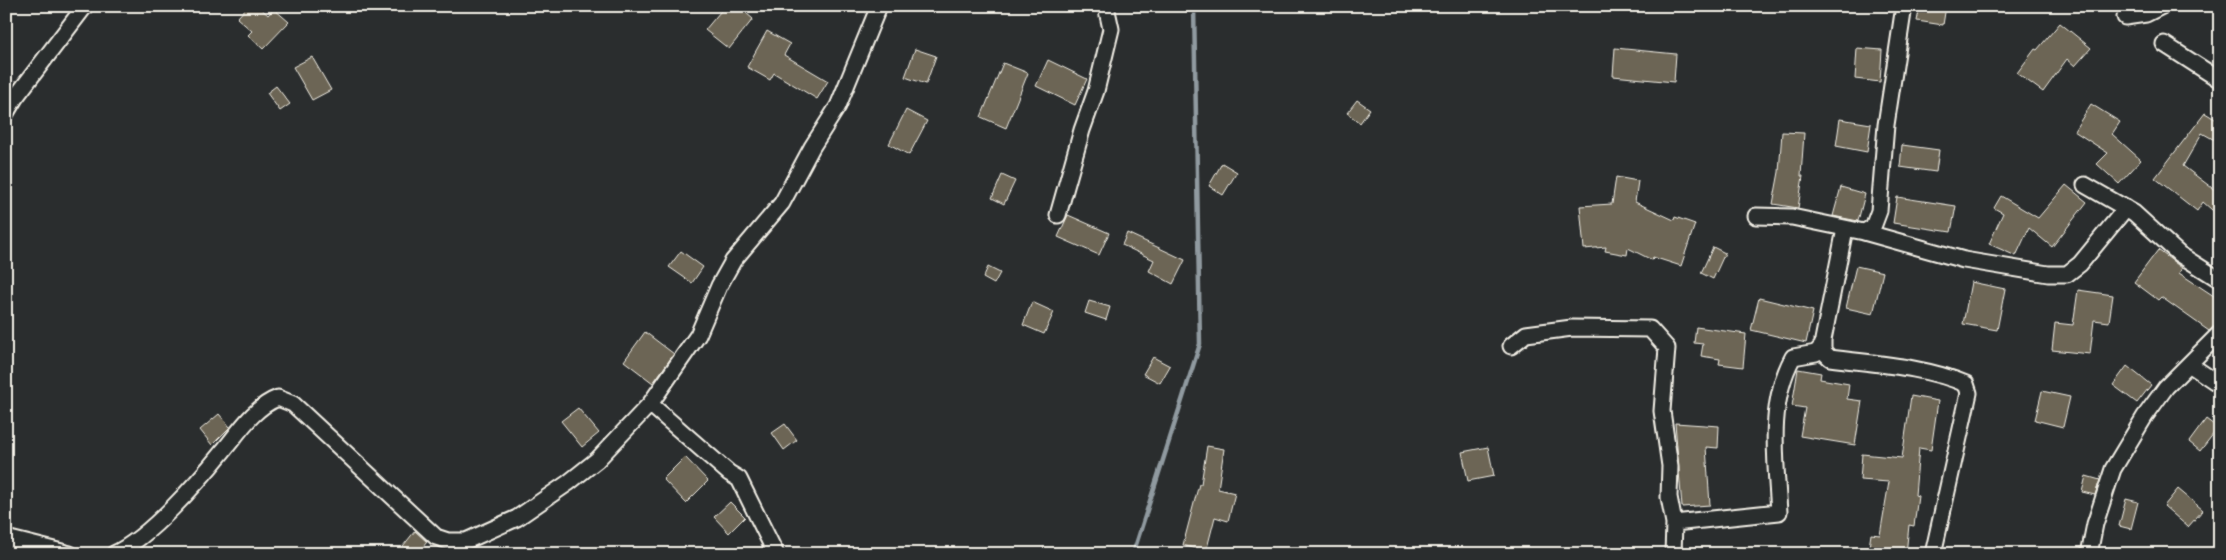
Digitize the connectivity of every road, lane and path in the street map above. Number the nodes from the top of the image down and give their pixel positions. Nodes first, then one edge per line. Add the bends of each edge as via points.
1 (85, 6) edge
2 (878, 6) edge
3 (1106, 6) edge
4 (1904, 6) edge
5 (2162, 6) edge
6 (2125, 16) dead end
7 (2164, 44) dead end
8 (2220, 80) edge
9 (6, 114) edge
10 (2086, 185) dead end
11 (2126, 208) junction
12 (1058, 216) dead end
13 (1756, 216) dead end
14 (1845, 229) junction
15 (1864, 232) junction
16 (2220, 280) edge
17 (2220, 333) edge
18 (1823, 345) junction
19 (1511, 346) dead end
20 (2189, 364) junction
21 (2220, 385) edge
22 (650, 404) junction
23 (1674, 523) junction
24 (6, 538) edge
25 (70, 554) edge
26 (114, 554) edge
27 (776, 554) edge
28 (1673, 554) edge
29 (1933, 554) edge
30 (2089, 554) edge

1 - 9 street
2 - 22 street via 838,106 782,202 718,286 698,335
3 - 12 street via 1111,29 1109,38
4 - 15 street via 1886,125 1880,211 1873,227
5 - 6 street via 2146,14
7 - 8 street
10 - 11 street
11 - 15 street via 2080,264 2067,274 2048,274 1964,260
11 - 16 street via 2180,254
13 - 14 street via 1792,217
14 - 15 street
14 - 18 street
17 - 20 street
18 - 23 street via 1816,353 1793,357 1785,372 1774,422 1778,512
18 - 29 street via 1823,352 1830,358 1925,372 1966,384 1970,393
19 - 23 street via 1526,334 1572,328 1650,329 1667,348 1662,411
20 - 21 street
20 - 30 street via 2166,387 2145,416 2113,469
22 - 26 street via 597,460 517,518 466,541 448,541 436,537 293,404 278,398 261,406 154,526
22 - 27 street via 739,479
23 - 28 street
24 - 25 street

